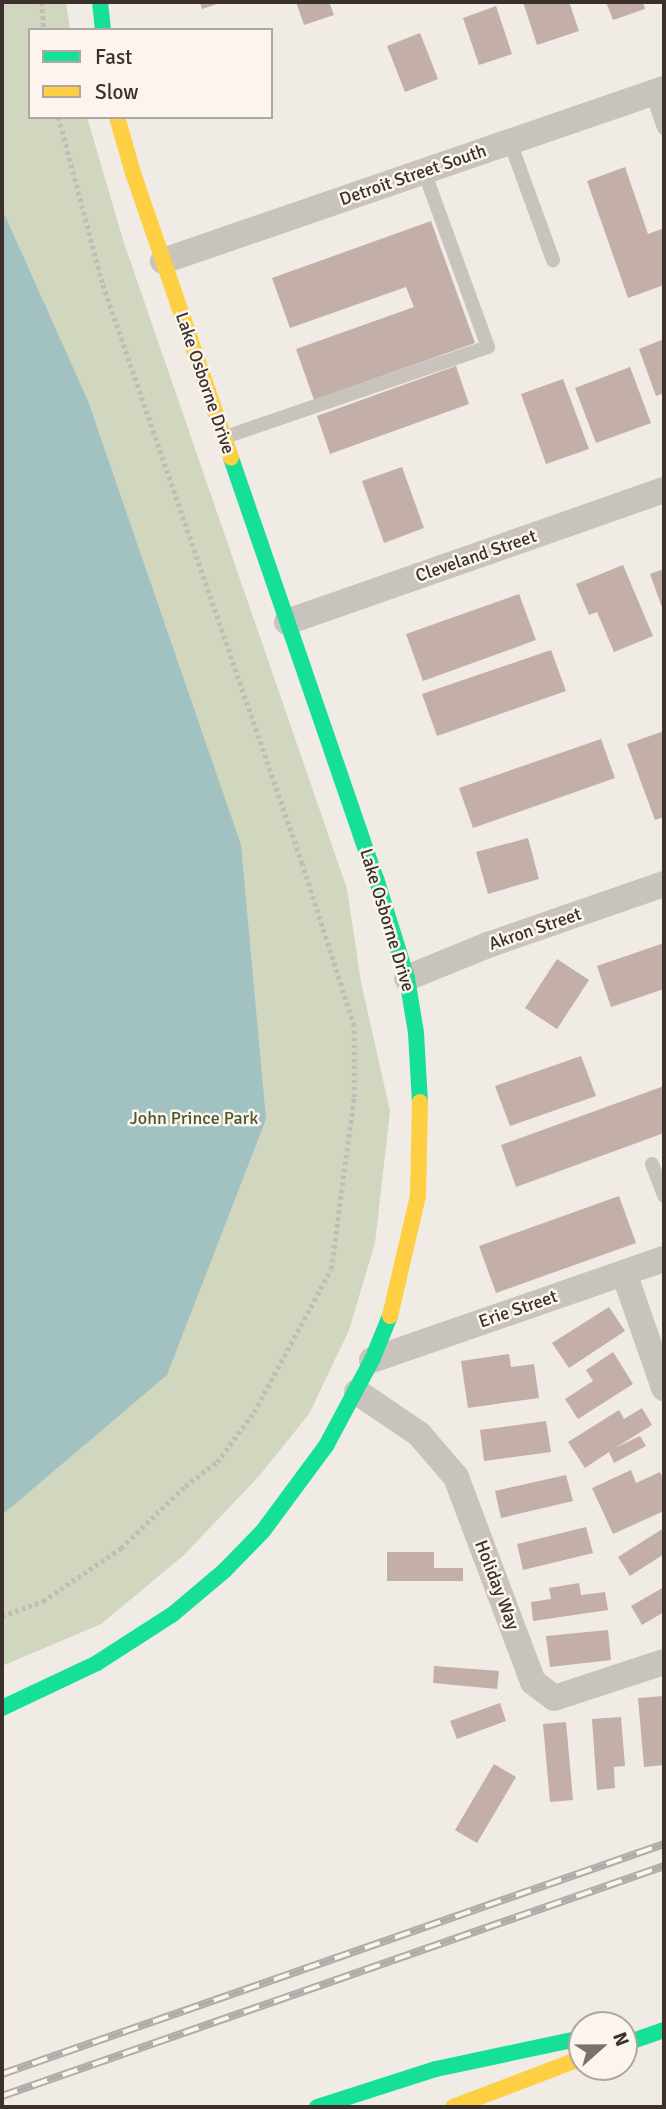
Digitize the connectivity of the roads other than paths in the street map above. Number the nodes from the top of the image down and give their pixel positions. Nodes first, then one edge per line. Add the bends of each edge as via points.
1 (100, 2) edge
2 (103, 28) edge
3 (658, 91) edge
4 (118, 119) edge
5 (664, 128) edge
6 (510, 142) junction
7 (424, 171) junction
8 (553, 260) dead end
9 (163, 261) junction
10 (223, 437) junction
11 (664, 490) edge
12 (287, 622) junction
13 (664, 884) edge
14 (407, 978) junction
15 (652, 1164) dead end
16 (664, 1196) edge
17 (664, 1259) edge
18 (624, 1273) junction
19 (372, 1360) junction
20 (664, 1388) edge
21 (357, 1392) junction
22 (664, 1662) edge
23 (2, 1708) edge
24 (664, 2020) edge
25 (638, 2026) edge
26 (664, 2029) edge
27 (638, 2039) edge
28 (568, 2041) edge
29 (568, 2063) edge
30 (317, 2107) edge
31 (453, 2107) edge

1 - 2 main road
3 - 5 lane
3 - 6 street, Detroit Street South
4 - 9 main road, Lake Osborne Drive
6 - 7 street, Detroit Street South
6 - 8 lane
7 - 9 street, Detroit Street South
7 - 10 lane via 488,347
9 - 10 main road, Lake Osborne Drive
10 - 12 main road, Lake Osborne Drive
11 - 12 street, Cleveland Street
12 - 14 main road, Lake Osborne Drive
13 - 14 street, Akron Street
14 - 19 main road, Lake Osborne Drive via 420,1086 418,1196 394,1307
15 - 16 lane
17 - 18 street, Erie Street
18 - 19 street, Erie Street
18 - 20 street
19 - 21 main road, Lake Osborne Drive
21 - 22 street, Holiday Way via 419,1434 456,1477 533,1682 554,1698
21 - 23 main road, Lake Osborne Drive via 326,1447 293,1492 224,1571 173,1614 97,1663
24 - 25 main road
26 - 27 main road
28 - 30 main road via 436,2069
29 - 31 main road

